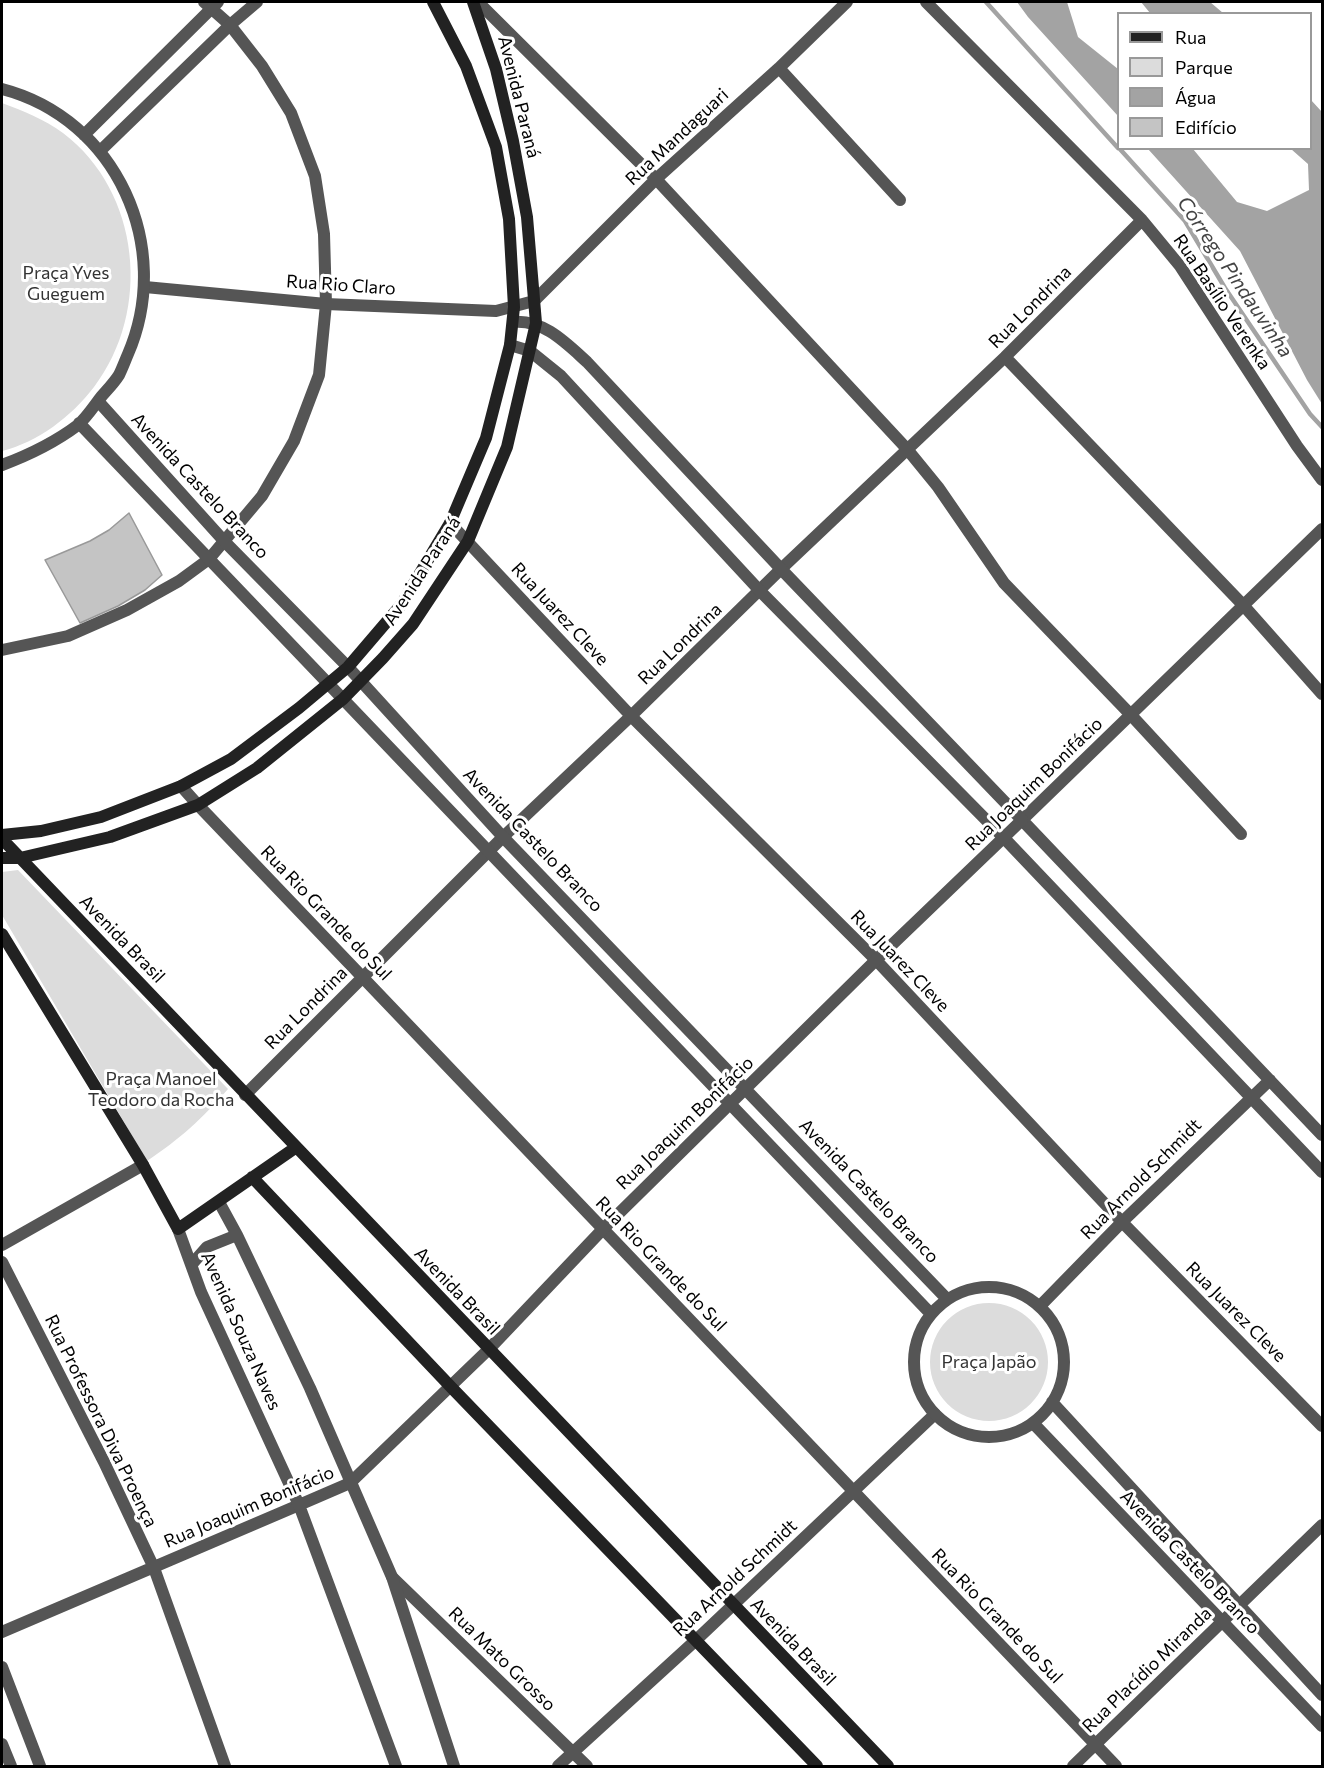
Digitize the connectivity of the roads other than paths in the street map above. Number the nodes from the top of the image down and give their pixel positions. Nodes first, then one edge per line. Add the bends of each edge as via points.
1 (257, 2) edge
2 (433, 2) edge
3 (475, 2) edge
4 (847, 2) edge
5 (926, 2) edge
6 (211, 4) edge
7 (230, 25) junction
8 (779, 68) junction
9 (2, 89) edge
10 (84, 135) junction
11 (100, 152) junction
12 (656, 179) junction
13 (900, 200) dead end
14 (1142, 220) junction
15 (145, 287) junction
16 (534, 301) junction
17 (326, 304) junction
18 (514, 307) junction
19 (513, 321) junction
20 (536, 323) junction
21 (510, 345) junction
22 (530, 351) junction
23 (1005, 357) junction
24 (98, 401) junction
25 (79, 423) junction
26 (907, 449) junction
27 (2, 465) edge
28 (1323, 480) edge
29 (450, 523) junction
30 (1323, 529) edge
31 (225, 540) junction
32 (468, 541) junction
33 (209, 559) junction
34 (781, 569) junction
35 (760, 591) junction
36 (1244, 606) junction
37 (2, 650) edge
38 (348, 667) junction
39 (359, 681) junction
40 (330, 684) junction
41 (1323, 694) edge
42 (343, 699) junction
43 (1131, 715) junction
44 (631, 716) junction
45 (182, 786) junction
46 (198, 805) junction
47 (1022, 820) junction
48 (1241, 834) dead end
49 (2, 837) edge
50 (503, 837) junction
51 (1004, 838) junction
52 (490, 853) junction
53 (2, 858) edge
54 (20, 858) junction
55 (2, 934) edge
56 (876, 960) junction
57 (362, 977) junction
58 (1270, 1080) junction
59 (747, 1089) junction
60 (245, 1095) junction
61 (1251, 1096) junction
62 (731, 1104) junction
63 (1323, 1135) edge
64 (296, 1148) junction
65 (143, 1166) junction
66 (1323, 1172) edge
67 (252, 1177) junction
68 (219, 1202) junction
69 (1122, 1222) junction
70 (178, 1229) junction
71 (603, 1229) junction
72 (237, 1235) junction
73 (2, 1245) edge
74 (2, 1262) edge
75 (192, 1264) junction
76 (947, 1299) junction
77 (1040, 1306) junction
78 (931, 1314) junction
79 (489, 1349) junction
80 (450, 1387) junction
81 (1052, 1402) junction
82 (935, 1414) junction
83 (1033, 1423) junction
84 (1323, 1426) edge
85 (350, 1484) junction
86 (854, 1491) junction
87 (299, 1505) junction
88 (1323, 1525) edge
89 (154, 1568) junction
90 (392, 1577) junction
91 (733, 1605) junction
92 (1241, 1605) junction
93 (1222, 1623) junction
94 (2, 1632) edge
95 (695, 1641) junction
96 (2, 1667) edge
97 (1323, 1695) edge
98 (1320, 1718) edge
99 (2, 1744) edge
100 (1095, 1744) junction
101 (573, 1752) junction
102 (11, 1767) edge
103 (40, 1767) edge
104 (225, 1767) edge
105 (396, 1767) edge
106 (454, 1767) edge
107 (558, 1767) edge
108 (587, 1767) edge
109 (817, 1767) edge
110 (888, 1767) edge
111 (1073, 1767) edge
112 (1116, 1767) edge

1 - 7 street
2 - 18 main road, Avenida Paraná via 466,66 496,147 509,219
3 - 12 street
3 - 16 main road, Avenida Paraná via 513,141 527,217
4 - 8 street, Rua Mandaguari
5 - 14 street, Rua Basílio Verenka
6 - 7 street
6 - 10 street
7 - 11 street
7 - 17 street via 291,113 315,176 324,234
8 - 12 street, Rua Mandaguari
8 - 13 street
9 - 10 street via 54,111
10 - 11 street
11 - 15 street via 126,193 141,239
12 - 16 street, Rua Mandaguari
12 - 26 street
14 - 23 street, Rua Londrina
14 - 28 street, Rua Basílio Verenka via 1180,266
15 - 17 street, Rua Rio Claro
15 - 24 street via 137,333 118,375
16 - 18 street, Rua Rio Claro
16 - 20 main road, Avenida Paraná
17 - 18 street, Rua Rio Claro via 495,311
17 - 31 street via 319,375 294,441 262,496
18 - 19 main road, Avenida Paraná
19 - 20 street
19 - 21 main road, Avenida Paraná
20 - 22 main road, Avenida Paraná
20 - 34 street via 587,362
21 - 22 street
21 - 29 main road, Avenida Paraná via 486,438
22 - 32 main road, Avenida Paraná via 507,447
22 - 35 street via 561,376
23 - 26 street, Rua Londrina
23 - 36 street
24 - 25 street
24 - 31 street, Avenida Castelo Branco
25 - 27 street via 43,449
25 - 33 street
26 - 34 street, Rua Londrina
26 - 43 street via 1004,583
29 - 32 street, Rua Juarez Cleve
29 - 38 main road, Avenida Paraná via 401,605
30 - 36 street, Rua Joaquim Bonifácio
31 - 33 street
31 - 38 street, Avenida Castelo Branco
32 - 39 main road, Avenida Paraná via 413,624
32 - 44 street, Rua Juarez Cleve
33 - 37 street via 128,610 68,636
33 - 40 street
34 - 35 street, Rua Londrina
34 - 47 street
35 - 44 street, Rua Londrina
35 - 51 street
36 - 41 street
36 - 43 street, Rua Joaquim Bonifácio
38 - 39 street, Avenida Castelo Branco
38 - 40 main road, Avenida Paraná
39 - 42 main road, Avenida Paraná
39 - 50 street, Avenida Castelo Branco
40 - 42 street
40 - 45 main road, Avenida Paraná via 231,759
42 - 46 main road, Avenida Paraná via 257,768
42 - 52 street
43 - 47 street, Rua Joaquim Bonifácio
43 - 48 street
44 - 50 street, Rua Londrina
44 - 56 street, Rua Juarez Cleve
45 - 46 street, Rua Rio Grande do Sul
45 - 49 main road, Avenida Paraná via 101,817
46 - 54 main road, Avenida Paraná via 110,837
46 - 57 street, Rua Rio Grande do Sul
47 - 51 street, Rua Joaquim Bonifácio
47 - 58 street
49 - 54 main road, Avenida Brasil
50 - 52 street, Rua Londrina
50 - 59 street, Avenida Castelo Branco
51 - 56 street, Rua Joaquim Bonifácio
51 - 61 street
52 - 57 street, Rua Londrina
52 - 62 street
53 - 54 main road, Avenida Paraná
54 - 60 main road, Avenida Brasil
55 - 65 main road, Avenida Souza Naves
56 - 59 street, Rua Joaquim Bonifácio
56 - 69 street, Rua Juarez Cleve
57 - 60 street, Rua Londrina
57 - 71 street, Rua Rio Grande do Sul
58 - 61 street, Rua Arnold Schmidt
58 - 63 street
59 - 62 street, Rua Joaquim Bonifácio
59 - 76 street, Avenida Castelo Branco
60 - 64 main road, Avenida Brasil
61 - 66 street
61 - 69 street, Rua Arnold Schmidt
62 - 71 street, Rua Joaquim Bonifácio
62 - 78 street
64 - 67 main road
64 - 79 main road, Avenida Brasil
65 - 70 main road, Avenida Souza Naves
65 - 73 street
67 - 68 main road
67 - 80 main road
68 - 70 main road
68 - 72 street, Avenida Souza Naves
69 - 77 street, Rua Arnold Schmidt
69 - 84 street, Rua Juarez Cleve
70 - 75 street, Avenida Souza Naves
71 - 79 street, Rua Joaquim Bonifácio
71 - 86 street, Rua Rio Grande do Sul
72 - 75 street via 207,1247
72 - 85 street, Avenida Souza Naves via 310,1388
74 - 89 street, Rua Professora Diva Proença
75 - 87 street, Avenida Souza Naves via 201,1292
76 - 77 street via 986,1286 1007,1288
76 - 78 street
77 - 81 street via 1057,1330 1064,1354 1062,1379
78 - 82 street via 914,1354 915,1376 922,1396
79 - 80 street, Rua Joaquim Bonifácio
79 - 91 main road, Avenida Brasil
80 - 85 street, Rua Joaquim Bonifácio
80 - 95 main road
81 - 83 street
81 - 92 street, Avenida Castelo Branco
82 - 83 street via 951,1427 971,1435 993,1437 1014,1433
82 - 86 street, Rua Arnold Schmidt
83 - 93 street, Avenida Castelo Branco
85 - 87 street, Rua Joaquim Bonifácio
85 - 90 street, Avenida Souza Naves
86 - 91 street, Rua Arnold Schmidt
86 - 100 street, Rua Rio Grande do Sul
87 - 89 street, Rua Joaquim Bonifácio
87 - 105 street, Avenida Souza Naves
88 - 92 street, Rua Placídio Miranda
89 - 94 street, Rua Joaquim Bonifácio
89 - 104 street, Rua Professora Diva Proença
90 - 101 street, Rua Mato Grosso
90 - 106 street, Avenida Souza Naves
91 - 95 street, Rua Arnold Schmidt
91 - 110 main road, Avenida Brasil
92 - 93 street, Rua Placídio Miranda
92 - 97 street, Avenida Castelo Branco
93 - 98 street, Avenida Castelo Branco
93 - 100 street, Rua Placídio Miranda
95 - 101 street, Rua Arnold Schmidt
95 - 109 main road
96 - 103 street
99 - 102 street
100 - 111 street, Rua Placídio Miranda
100 - 112 street, Rua Rio Grande do Sul
101 - 107 street, Rua Arnold Schmidt
101 - 108 street, Rua Mato Grosso

